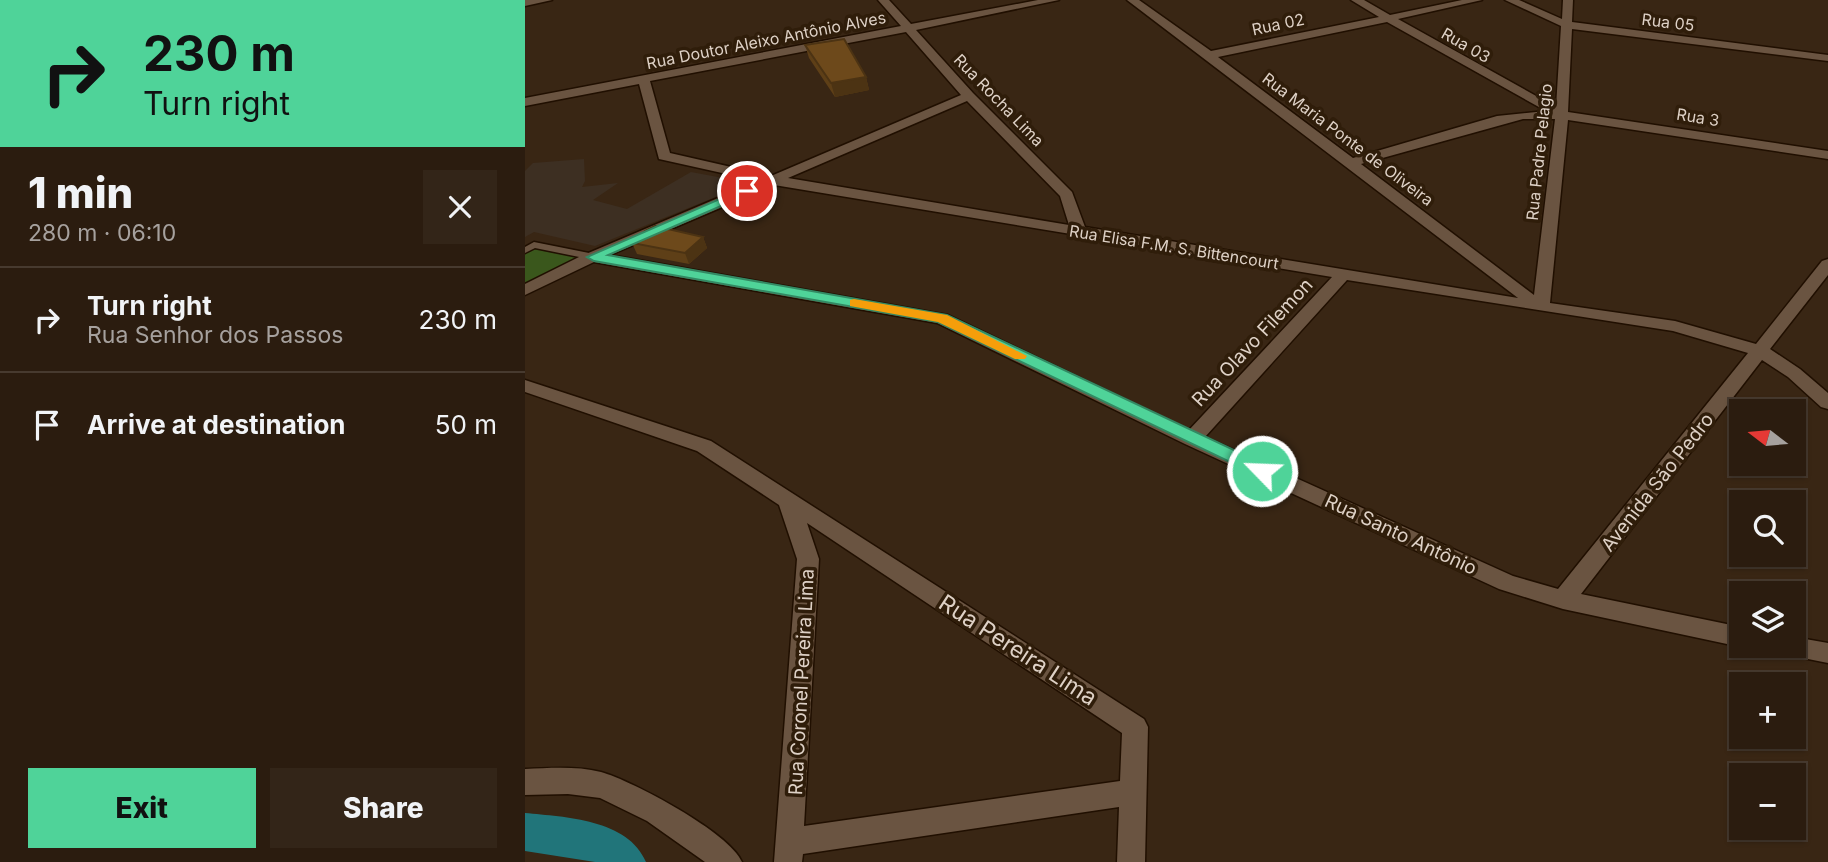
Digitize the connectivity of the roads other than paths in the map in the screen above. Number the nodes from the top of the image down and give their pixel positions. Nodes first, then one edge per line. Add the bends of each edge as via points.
1 (547, 0) edge
2 (883, 0) edge
3 (1054, 0) edge
4 (1132, 0) edge
5 (1356, 0) edge
6 (1477, 0) edge
7 (1510, 0) edge
8 (1568, 0) edge
9 (525, 3) edge
10 (1386, 17) junction
11 (1567, 25) junction
12 (908, 28) junction
13 (1209, 55) junction
14 (1828, 58) edge
15 (644, 80) junction
16 (969, 96) junction
17 (525, 102) edge
18 (1562, 115) junction
19 (1828, 155) edge
20 (1351, 163) junction
21 (772, 180) junction
22 (1079, 231) junction
23 (525, 250) edge
24 (594, 257) junction
25 (1828, 264) edge
26 (1343, 275) junction
27 (525, 290) edge
28 (1541, 307) junction
29 (1761, 351) junction
30 (525, 386) edge
31 (1828, 403) edge
32 (1192, 439) junction
33 (787, 500) junction
34 (1563, 600) junction
35 (1729, 634) edge
36 (1806, 649) edge
37 (1828, 653) edge
38 (525, 782) edge
39 (1133, 792) junction
40 (790, 852) edge
41 (729, 862) edge
42 (1131, 862) edge

1 - 9 street
2 - 12 street, Rua Rocha Lima
3 - 12 street, Rua Doutor Aleixo Antônio Alves
4 - 13 street, Rua Maria Ponte de Oliveira
5 - 10 street, Rua 03
6 - 10 street, Rua 02
7 - 11 street, Rua 05
8 - 11 street, Rua Padre Pelagio
10 - 13 street, Rua 02
10 - 18 street, Rua 03
11 - 14 street, Rua 05
11 - 18 street, Rua Padre Pelagio
12 - 15 street, Rua Doutor Aleixo Antônio Alves
12 - 16 street, Rua Rocha Lima
13 - 20 street, Rua Maria Ponte de Oliveira
15 - 17 street, Rua Doutor Aleixo Antônio Alves
15 - 21 street, Rua Elisa F.M. S. Bittencourt via 664,156
16 - 21 street
16 - 22 street, Rua Rocha Lima via 1067,195
18 - 19 street, Rua 3
18 - 20 street via 1497,120
18 - 28 street, Rua Padre Pelagio
20 - 28 street, Rua Maria Ponte de Oliveira
21 - 22 street, Rua Elisa F.M. S. Bittencourt
21 - 24 street
22 - 26 street, Rua Elisa F.M. S. Bittencourt
23 - 24 lane via 534,245
24 - 27 street
24 - 32 street, Rua Santo Antônio via 942,318
25 - 29 street, Avenida São Pedro
26 - 28 street, Rua Elisa F.M. S. Bittencourt
26 - 32 street, Rua Olavo Filemon
28 - 29 street, Rua Elisa F.M. S. Bittencourt via 1675,326
29 - 31 street, Rua Elisa F.M. S. Bittencourt
29 - 34 street, Avenida São Pedro
30 - 33 street via 705,446
32 - 34 street, Rua Santo Antônio via 1507,583
33 - 39 street, Rua Pereira Lima via 1135,727
33 - 40 street, Rua Coronel Pereira Lima via 808,559
34 - 35 street, Rua Santo Antônio
36 - 37 street
38 - 41 street via 561,780 608,787 657,812
39 - 40 street
39 - 42 street, Rua Pereira Lima

